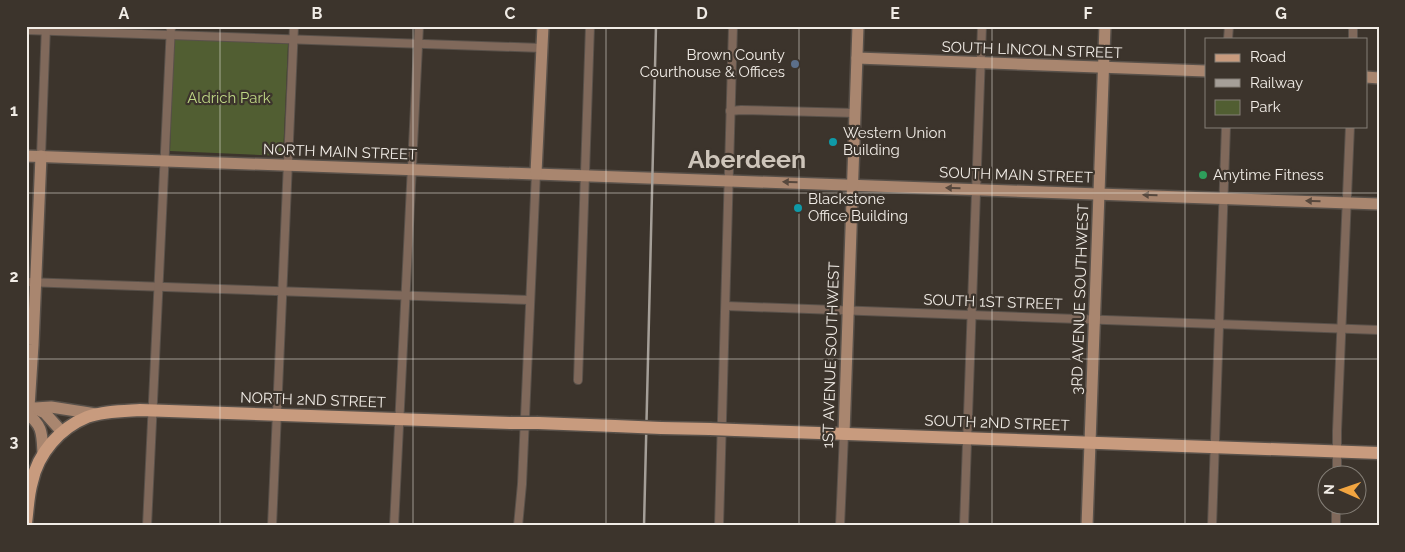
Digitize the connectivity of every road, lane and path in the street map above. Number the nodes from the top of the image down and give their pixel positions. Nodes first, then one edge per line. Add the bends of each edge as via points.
1 (294, 26) edge
2 (419, 26) edge
3 (543, 26) edge
4 (590, 26) edge
5 (733, 26) edge
6 (858, 26) edge
7 (982, 26) edge
8 (1105, 26) edge
9 (46, 28) edge
10 (26, 30) edge
11 (170, 30) edge
12 (294, 39) junction
13 (418, 43) junction
14 (542, 48) junction
15 (856, 58) junction
16 (980, 63) junction
17 (1104, 67) junction
18 (1205, 71) edge
19 (730, 111) junction
20 (855, 113) junction
21 (1226, 128) edge
22 (1350, 128) edge
23 (26, 156) edge
24 (42, 156) junction
25 (165, 161) junction
26 (288, 165) junction
27 (412, 169) junction
28 (536, 173) junction
29 (585, 175) junction
30 (653, 178) joint
31 (729, 180) junction
32 (852, 184) junction
33 (976, 189) junction
34 (1099, 194) junction
35 (1223, 198) junction
36 (1347, 202) junction
37 (1379, 204) edge
38 (31, 282) edge
39 (158, 286) junction
40 (282, 291) junction
41 (406, 295) junction
42 (529, 300) junction
43 (726, 306) junction
44 (848, 310) junction
45 (972, 316) junction
46 (1094, 319) junction
47 (1218, 324) junction
48 (1341, 328) junction
49 (1379, 330) edge
50 (578, 380) dead end
51 (32, 382) junction
52 (51, 407) junction
53 (29, 409) edge
54 (153, 411) junction
55 (96, 414) junction
56 (277, 414) junction
57 (400, 419) junction
58 (615, 426) joint
59 (62, 432) junction
60 (844, 434) junction
61 (967, 439) junction
62 (1090, 442) junction
63 (1215, 447) junction
64 (1338, 452) junction
65 (1379, 453) edge
66 (43, 454) junction
67 (1337, 464) edge
68 (26, 523) edge
69 (147, 526) edge
70 (272, 526) edge
71 (394, 526) edge
72 (518, 526) edge
73 (719, 526) edge
74 (840, 526) edge
75 (964, 526) edge
76 (1087, 526) edge
77 (1212, 526) edge

1 - 12 street
2 - 13 street
3 - 14 street
4 - 29 street
5 - 19 street
6 - 15 street, 1ST AVENUE SOUTHWEST
7 - 16 street
8 - 17 street, 3RD AVENUE SOUTHWEST
9 - 10 street
9 - 11 street
9 - 24 street
11 - 12 street
11 - 25 street
12 - 13 street
12 - 26 street
13 - 14 street
13 - 27 street
14 - 28 street
15 - 16 street, SOUTH LINCOLN STREET
15 - 20 street, 1ST AVENUE SOUTHWEST
16 - 17 street, SOUTH LINCOLN STREET
16 - 33 street
17 - 18 street, SOUTH LINCOLN STREET
17 - 34 street, 3RD AVENUE SOUTHWEST
19 - 20 street
19 - 31 street
20 - 32 street, 1ST AVENUE SOUTHWEST
21 - 35 street
22 - 36 street
23 - 24 street, NORTH MAIN STREET
24 - 25 street, NORTH MAIN STREET
24 - 38 street
25 - 26 street, NORTH MAIN STREET
25 - 39 street
26 - 27 street, NORTH MAIN STREET
26 - 40 street
27 - 28 street, NORTH MAIN STREET
27 - 41 street
28 - 29 street, NORTH MAIN STREET
28 - 42 street
29 - 30 street, NORTH MAIN STREET
29 - 50 street
30 - 31 street, SOUTH MAIN STREET
32 -> 31 street, SOUTH MAIN STREET
31 - 43 street
33 -> 32 street, SOUTH MAIN STREET
32 - 44 street, 1ST AVENUE SOUTHWEST
33 - 34 street, SOUTH MAIN STREET
33 - 45 street
35 -> 34 street, SOUTH MAIN STREET
34 - 46 street, 3RD AVENUE SOUTHWEST
36 -> 35 street, SOUTH MAIN STREET
35 - 47 street
36 - 37 street, SOUTH MAIN STREET
36 - 48 street
38 - 39 street
38 - 51 street
39 - 40 street
39 - 54 street
40 - 41 street
40 - 56 street
41 - 42 street
41 - 57 street
42 - 72 street
43 - 44 street, SOUTH 1ST STREET
43 - 73 street
44 - 45 street, SOUTH 1ST STREET
44 - 60 street, 1ST AVENUE SOUTHWEST
45 - 46 street, SOUTH 1ST STREET
45 - 61 street
46 - 47 street, SOUTH 1ST STREET
46 - 62 street, 3RD AVENUE SOUTHWEST
47 - 48 street, SOUTH 1ST STREET
47 - 63 street
48 - 49 street, SOUTH 1ST STREET
48 - 64 street
51 - 52 street via 36,400
51 - 53 street
52 - 53 street
52 - 55 street
53 - 59 street via 45,414
53 - 66 street via 41,429
54 - 55 main road, NORTH 2ND STREET
54 - 56 main road, NORTH 2ND STREET
54 - 69 street
55 - 59 main road, NORTH 2ND STREET
56 - 57 main road, NORTH 2ND STREET
56 - 70 street
57 - 58 main road, NORTH 2ND STREET, bridge
57 - 71 street
58 - 60 main road, SOUTH 2ND STREET, bridge
59 - 66 main road, NORTH 2ND STREET
60 - 61 main road, SOUTH 2ND STREET
60 - 74 street, 1ST AVENUE SOUTHWEST
61 - 62 main road, SOUTH 2ND STREET
61 - 75 street
62 - 63 main road, SOUTH 2ND STREET
62 - 76 street, 3RD AVENUE SOUTHWEST
63 - 64 main road, SOUTH 2ND STREET
63 - 77 street
64 - 65 main road, SOUTH 2ND STREET
64 - 67 street
66 - 68 main road, NORTH 2ND STREET via 31,482

